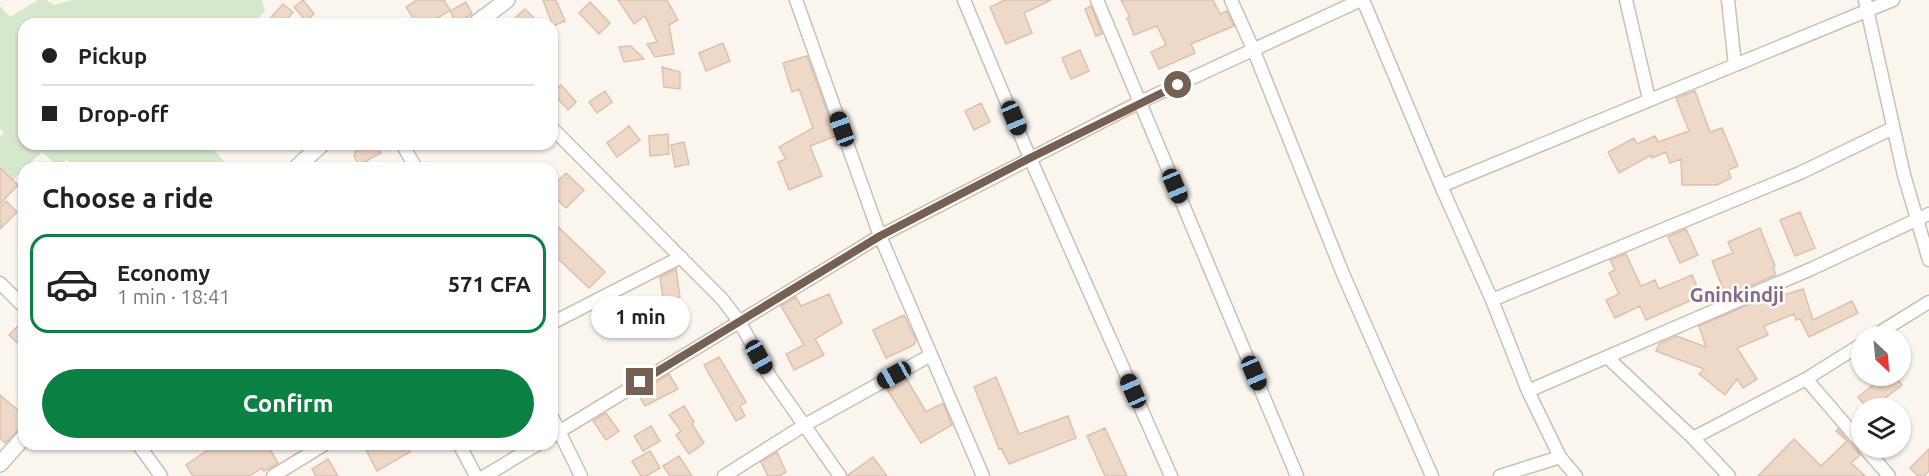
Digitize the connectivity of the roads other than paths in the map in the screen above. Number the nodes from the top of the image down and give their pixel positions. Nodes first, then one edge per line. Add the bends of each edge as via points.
1 (507, 0) edge
2 (796, 0) edge
3 (964, 0) edge
4 (1097, 0) edge
5 (1230, 0) edge
6 (1362, 0) edge
7 (1626, 0) edge
8 (1728, 0) edge
9 (1893, 0) edge
10 (1867, 6) edge
11 (483, 18) edge
12 (1254, 51) junction
13 (1735, 65) junction
14 (1649, 99) junction
15 (1140, 102) junction
16 (1893, 128) junction
17 (558, 134) edge
18 (315, 150) edge
19 (1030, 158) junction
20 (302, 162) edge
21 (1441, 186) junction
22 (1923, 217) edge
23 (880, 236) junction
24 (681, 257) junction
25 (1929, 260) edge
26 (0, 283) edge
27 (1492, 300) junction
28 (18, 301) edge
29 (1929, 302) edge
30 (558, 319) edge
31 (739, 321) junction
32 (1890, 326) edge
33 (1851, 351) edge
34 (931, 355) junction
35 (1607, 357) junction
36 (1806, 379) junction
37 (1528, 391) junction
38 (803, 426) junction
39 (1851, 431) edge
40 (558, 433) edge
41 (558, 437) edge
42 (1693, 438) junction
43 (18, 444) edge
44 (142, 450) edge
45 (315, 450) edge
46 (462, 450) edge
47 (528, 450) edge
48 (1560, 457) junction
49 (1873, 458) edge
50 (0, 464) edge
51 (161, 476) edge
52 (273, 476) edge
53 (476, 476) edge
54 (485, 476) edge
55 (581, 476) edge
56 (724, 476) edge
57 (840, 476) edge
58 (983, 476) edge
59 (1171, 476) edge
60 (1297, 476) edge
61 (1432, 476) edge
62 (1500, 476) edge
63 (1576, 476) edge
64 (1729, 476) edge
65 (1889, 476) edge

1 - 11 street
2 - 23 street
3 - 19 street
4 - 15 street
5 - 12 street
6 - 12 street
6 - 21 street
7 - 14 street
8 - 13 street
9 - 10 street
10 - 13 street
10 - 16 street
12 - 15 street
12 - 61 street via 1343,274
13 - 14 street
14 - 21 street
15 - 19 street
15 - 60 street
16 - 22 street via 1904,175
16 - 27 street via 1800,173
17 - 24 street
18 - 20 street
19 - 23 street
19 - 59 street
21 - 27 street
22 - 25 street
22 - 35 street
23 - 31 street
23 - 34 street
24 - 30 street
24 - 31 street
26 - 28 street
27 - 37 street
29 - 32 street
31 - 38 street
31 - 40 street
33 - 36 street
34 - 38 street
34 - 58 street
35 - 37 street
35 - 42 street
36 - 39 street
36 - 42 street
37 - 48 street
38 - 56 street
38 - 57 street
41 - 55 street
42 - 64 street
43 - 50 street
44 - 51 street
45 - 52 street
46 - 53 street
47 - 54 street
48 - 62 street
48 - 63 street
49 - 65 street

